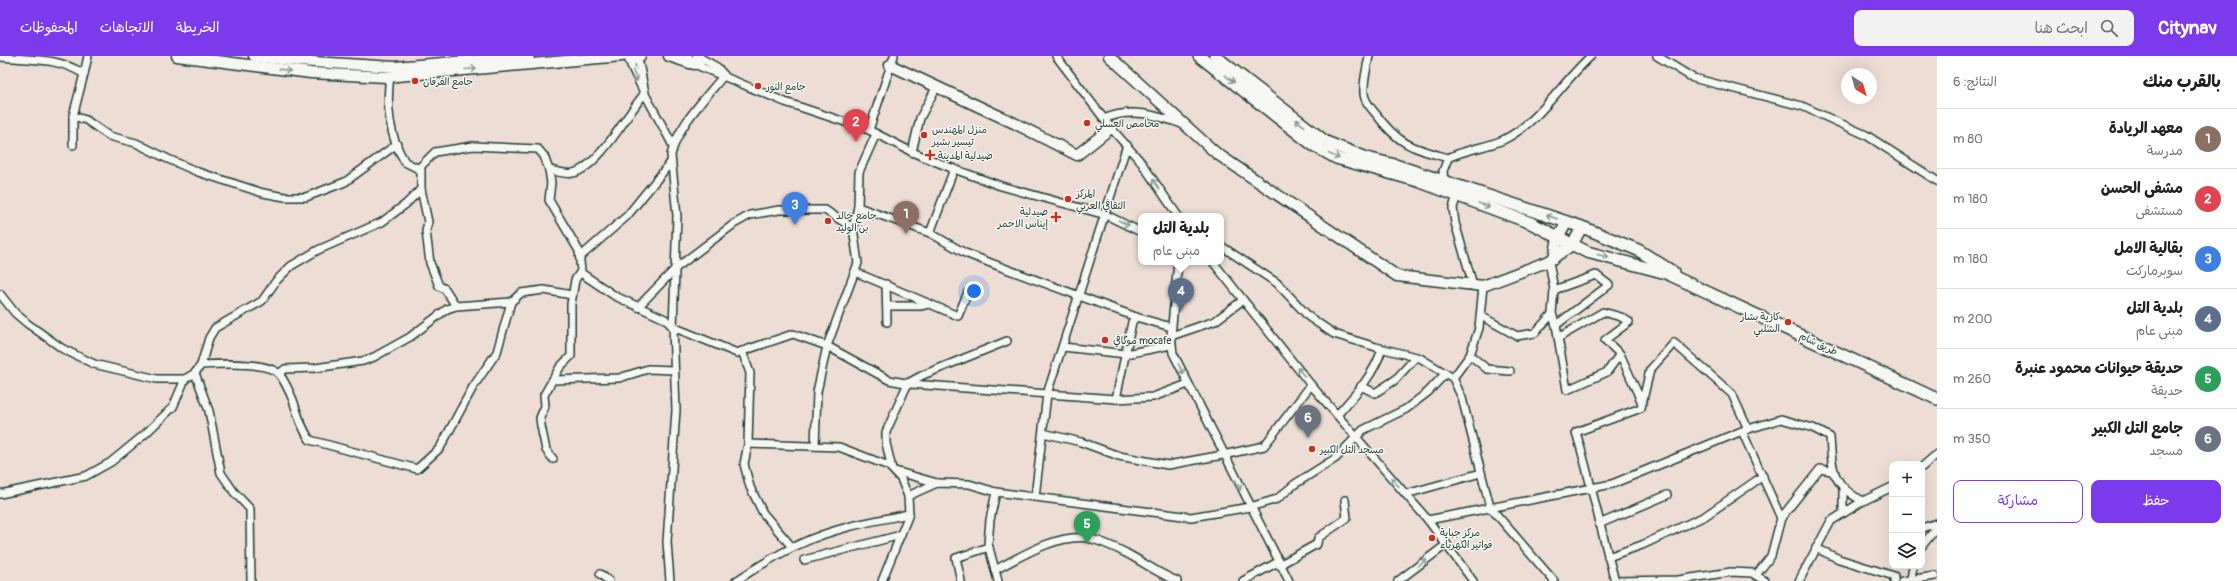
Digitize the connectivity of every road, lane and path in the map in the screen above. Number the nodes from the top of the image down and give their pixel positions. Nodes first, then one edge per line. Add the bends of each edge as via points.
1 (88, 56) edge
2 (177, 56) edge
3 (254, 56) edge
4 (529, 56) edge
5 (669, 56) edge
6 (1056, 56) edge
7 (1109, 56) edge
8 (1199, 56) edge
9 (1215, 56) edge
10 (1370, 56) edge
11 (1591, 56) edge
12 (1657, 56) edge
13 (0, 57) edge
14 (631, 57) edge
15 (694, 59) edge
16 (892, 60) edge
17 (84, 74) junction
18 (724, 75) junction
19 (390, 76) junction
20 (937, 86) junction
21 (645, 93) junction
22 (73, 116) junction
23 (1104, 119) junction
24 (1184, 124) junction
25 (1111, 128) junction
26 (869, 130) junction
27 (876, 134) junction
28 (397, 144) junction
29 (73, 145) dead end
30 (1127, 145) junction
31 (673, 146) junction
32 (912, 152) junction
33 (1448, 158) junction
34 (671, 162) junction
35 (418, 169) junction
36 (954, 169) junction
37 (549, 170) junction
38 (1937, 181) edge
39 (1444, 182) junction
40 (421, 188) junction
41 (1457, 195) junction
42 (858, 207) junction
43 (1176, 213) edge
44 (1106, 215) junction
45 (1567, 222) junction
46 (1582, 227) junction
47 (853, 228) junction
48 (1138, 231) edge
49 (930, 233) junction
50 (1558, 238) junction
51 (1572, 245) junction
52 (1224, 248) edge
53 (580, 257) junction
54 (1552, 260) junction
55 (1178, 265) edge
56 (1215, 265) edge
57 (676, 268) junction
58 (855, 272) junction
59 (581, 273) junction
60 (886, 284) junction
61 (1473, 285) junction
62 (1484, 286) junction
63 (1699, 288) junction
64 (1554, 290) junction
65 (968, 292) dead end
66 (0, 294) edge
67 (572, 295) junction
68 (1078, 295) junction
69 (1244, 300) junction
70 (511, 302) junction
71 (930, 304) junction
72 (456, 306) junction
73 (887, 306) junction
74 (638, 307) junction
75 (1552, 314) junction
76 (1481, 316) junction
77 (1136, 317) junction
78 (887, 322) dead end
79 (1556, 325) junction
80 (673, 327) junction
81 (1171, 327) junction
82 (1171, 336) junction
83 (1558, 338) junction
84 (1007, 342) dead end
85 (1171, 345) junction
86 (827, 346) junction
87 (1063, 347) junction
88 (1382, 349) junction
89 (742, 351) junction
90 (1126, 354) junction
91 (1620, 354) junction
92 (1470, 355) junction
93 (1416, 357) junction
94 (201, 365) junction
95 (674, 370) junction
96 (1510, 371) dead end
97 (195, 373) junction
98 (279, 374) junction
99 (1445, 374) junction
100 (1453, 378) junction
101 (185, 379) junction
102 (554, 380) junction
103 (908, 383) junction
104 (1188, 384) junction
105 (1311, 385) junction
106 (1361, 386) junction
107 (1047, 394) junction
108 (1116, 399) junction
109 (1937, 399) edge
110 (1642, 403) junction
111 (1337, 415) junction
112 (1745, 430) junction
113 (1043, 433) junction
114 (1356, 437) junction
115 (748, 444) junction
116 (815, 446) junction
117 (1937, 454) edge
118 (1223, 455) junction
119 (552, 459) dead end
120 (1925, 464) edge
121 (893, 470) junction
122 (1832, 471) junction
123 (1481, 473) junction
124 (1763, 476) junction
125 (937, 483) junction
126 (1889, 488) edge
127 (1592, 489) junction
128 (996, 492) junction
129 (0, 494) edge
130 (1406, 494) junction
131 (1666, 495) dead end
132 (908, 496) junction
133 (1035, 497) junction
134 (1345, 500) dead end
135 (1863, 501) junction
136 (1250, 507) junction
137 (1490, 507) junction
138 (909, 514) junction
139 (1844, 514) junction
140 (1781, 518) junction
141 (1428, 520) junction
142 (1937, 523) edge
143 (1599, 524) junction
144 (1925, 527) edge
145 (1937, 527) edge
146 (901, 535) junction
147 (1925, 542) edge
148 (1447, 544) junction
149 (792, 547) junction
150 (989, 547) junction
151 (1816, 548) junction
152 (1608, 557) junction
153 (804, 560) dead end
154 (1279, 564) junction
155 (1913, 569) edge
156 (995, 570) junction
157 (600, 574) dead end
158 (1756, 575) junction
159 (1935, 576) dead end
160 (1911, 579) junction
161 (1678, 580) edge
162 (251, 581) edge
163 (609, 581) edge
164 (670, 581) edge
165 (736, 581) edge
166 (882, 581) edge
167 (961, 581) edge
168 (998, 581) edge
169 (1177, 581) edge
170 (1243, 581) edge
171 (1288, 581) edge
172 (1398, 581) edge
173 (1473, 581) edge
174 (1554, 581) edge
175 (1615, 581) edge
176 (1764, 581) edge
177 (1799, 581) edge
178 (1894, 581) edge
179 (1902, 581) edge

1 - 17 street
2 -> 19 main road via 311,73
3 - 4 main road via 394,67
5 - 15 main road
6 - 23 street
7 - 24 main road
8 -> 41 main road via 1313,145 1336,158
39 -> 9 main road via 1326,142
10 - 33 street via 1364,93 1366,102 1384,126 1398,140 1414,148
11 - 33 street via 1538,114 1521,128 1502,140
12 - 38 street via 1693,78 1809,109 1866,135
13 - 17 street via 68,64
19 -> 14 main road
14 - 21 street via 638,85
15 - 18 street via 714,73
16 - 20 main road
16 - 26 street
17 - 22 street
18 - 26 street via 786,102
18 - 31 street
19 - 28 street via 389,112
20 - 25 main road via 1077,155
20 - 32 street via 920,118
21 - 31 street
21 - 37 street via 589,166 572,174
22 - 28 street via 86,120 109,136 136,143 198,172 263,193 285,197 306,198 345,182
22 - 29 street
23 - 24 street via 1132,112 1149,113
23 - 25 street
24 - 61 main road via 1216,153 1397,276
25 - 30 street
26 - 27 street
27 - 32 street
27 - 42 street via 859,172
28 - 35 street via 405,162
43 -> 30 street
30 - 44 street
31 - 34 street
32 - 36 street
33 - 39 street
34 - 53 street via 627,216
34 - 57 street via 677,216
35 - 37 street via 436,152 473,146 538,149 544,156
35 - 40 street via 421,170
36 - 44 street via 1001,186
36 - 49 street
37 - 53 street via 549,200
45 -> 39 main road
40 - 72 street via 428,222 426,231 430,263 439,286 445,289
40 - 94 street via 406,204 382,222 318,250 291,266 276,281 262,302 215,328 209,338
41 -> 50 main road via 1531,222
41 - 61 street via 1452,208
42 - 47 street
42 - 49 street
44 -> 48 street
44 - 68 street
45 - 46 main road
45 - 50 main road
46 - 51 main road
46 - 63 main road via 1638,250
47 - 57 street via 825,210 779,210 750,215
47 - 58 street via 858,263
49 - 68 street via 983,261
50 - 51 main road
50 - 54 main road
51 - 54 main road
51 -> 63 main road via 1587,252 1666,274
52 - 88 street via 1277,283 1309,317 1334,334
53 - 59 street
54 - 62 main road
54 - 64 street
55 - 81 street
56 - 69 street
57 - 74 street
57 - 80 street
58 - 60 street
58 - 86 street
59 - 67 street via 575,280
59 - 74 street via 615,296
60 - 71 street
60 - 73 street
61 - 62 main road
62 - 76 street
63 - 109 main road, طريق شام
64 - 75 street
64 - 79 street via 1596,275 1609,285
65 - 71 street via 958,316
66 - 101 street via 28,324 63,349 94,364 156,379
67 - 70 street via 544,290 521,293
67 - 102 street via 571,356 560,367
68 - 77 street
68 - 87 street
69 - 82 street via 1215,321
105 -> 69 street
70 - 72 street
70 - 98 street via 497,352 473,387 440,448 418,469 310,440 301,427 292,400
71 - 73 street
72 - 98 street via 447,309 410,337 374,357 323,367 285,369
73 - 78 street
74 - 80 street via 665,319
75 - 76 street via 1535,333 1517,336
75 - 79 street
76 - 92 street
77 - 81 street
77 - 90 street via 1132,322
79 - 83 street
80 - 89 street via 737,353
80 - 95 street
81 - 82 street
82 - 85 street
83 - 91 street via 1567,390 1607,372
83 - 91 street via 1602,312 1629,322 1605,340
84 - 103 street
85 - 90 street
85 -> 104 street
86 - 89 street via 793,334
86 - 103 street via 889,380
86 - 116 street via 818,392
87 - 90 street
87 - 107 street
88 - 93 street
88 - 106 street via 1378,362
89 - 115 street via 750,373
90 - 108 street
91 - 110 street
92 - 96 street via 1486,369
92 - 100 street
93 - 99 street
93 - 106 street via 1395,380 1375,393
94 - 97 street
94 - 98 street via 239,364 265,368
95 - 102 street via 648,369 619,378
95 - 164 street via 676,410 667,542
97 - 101 street
97 - 162 street via 209,411 221,473 250,509
99 - 100 street
99 - 114 street via 1428,392 1406,409 1363,430
100 - 123 street via 1462,398
101 - 129 street via 174,407 112,462 86,476
102 - 119 street via 544,395 545,406 540,418 546,450
103 - 107 street
103 - 121 street via 886,432
104 - 108 street via 1153,397
104 - 118 street
105 - 111 street
105 - 118 street via 1264,446
106 - 111 street
107 - 108 street
107 - 113 street
110 - 112 street via 1650,370 1674,343 1732,394
110 - 127 street via 1641,408 1576,432
111 - 114 street
112 - 122 street via 1781,419 1813,428 1830,437
112 - 124 street
112 - 127 street via 1612,484
113 - 118 street via 1082,442 1119,456 1168,465
113 - 133 street
130 -> 114 street
114 - 136 street via 1336,458 1295,484 1277,499
115 - 116 street
115 - 149 street via 744,464 750,487 763,512
116 - 121 street via 839,447 889,466
117 - 120 street
118 -> 136 street
121 - 125 street
121 - 132 street via 901,479
122 - 135 street via 1848,494
122 - 139 street via 1844,490
122 - 140 street via 1820,469
123 - 130 street
123 - 137 street
124 - 140 street
124 - 152 street via 1705,516 1642,545
125 - 128 street via 969,484
125 - 132 street
126 - 135 street
127 - 137 street
127 - 143 street
128 - 133 street
128 - 150 street via 990,520
130 - 141 street
131 - 143 street
132 - 138 street
133 - 136 street via 1191,517
134 - 154 street via 1348,518 1318,538 1316,544
135 - 139 street
136 - 154 street
137 - 141 street
137 - 174 street
138 - 146 street
138 - 149 street via 837,531
139 - 151 street via 1831,521
140 - 158 street via 1771,556
141 - 148 street
142 - 144 street
143 - 152 street
145 - 147 street
146 - 153 street
146 - 166 street
172 -> 148 street
148 - 173 street
149 - 165 street
150 - 156 street
150 - 167 street via 956,558
151 - 177 street
151 - 178 street via 1839,559 1894,576
152 - 175 street
154 - 170 street
154 - 171 street
155 - 160 street
156 - 168 street
156 - 169 street via 1034,549 1068,539 1091,539 1126,553
157 - 163 street
158 - 161 street via 1731,572
158 - 176 street
159 - 160 street
160 - 179 street
161 - 175 street

